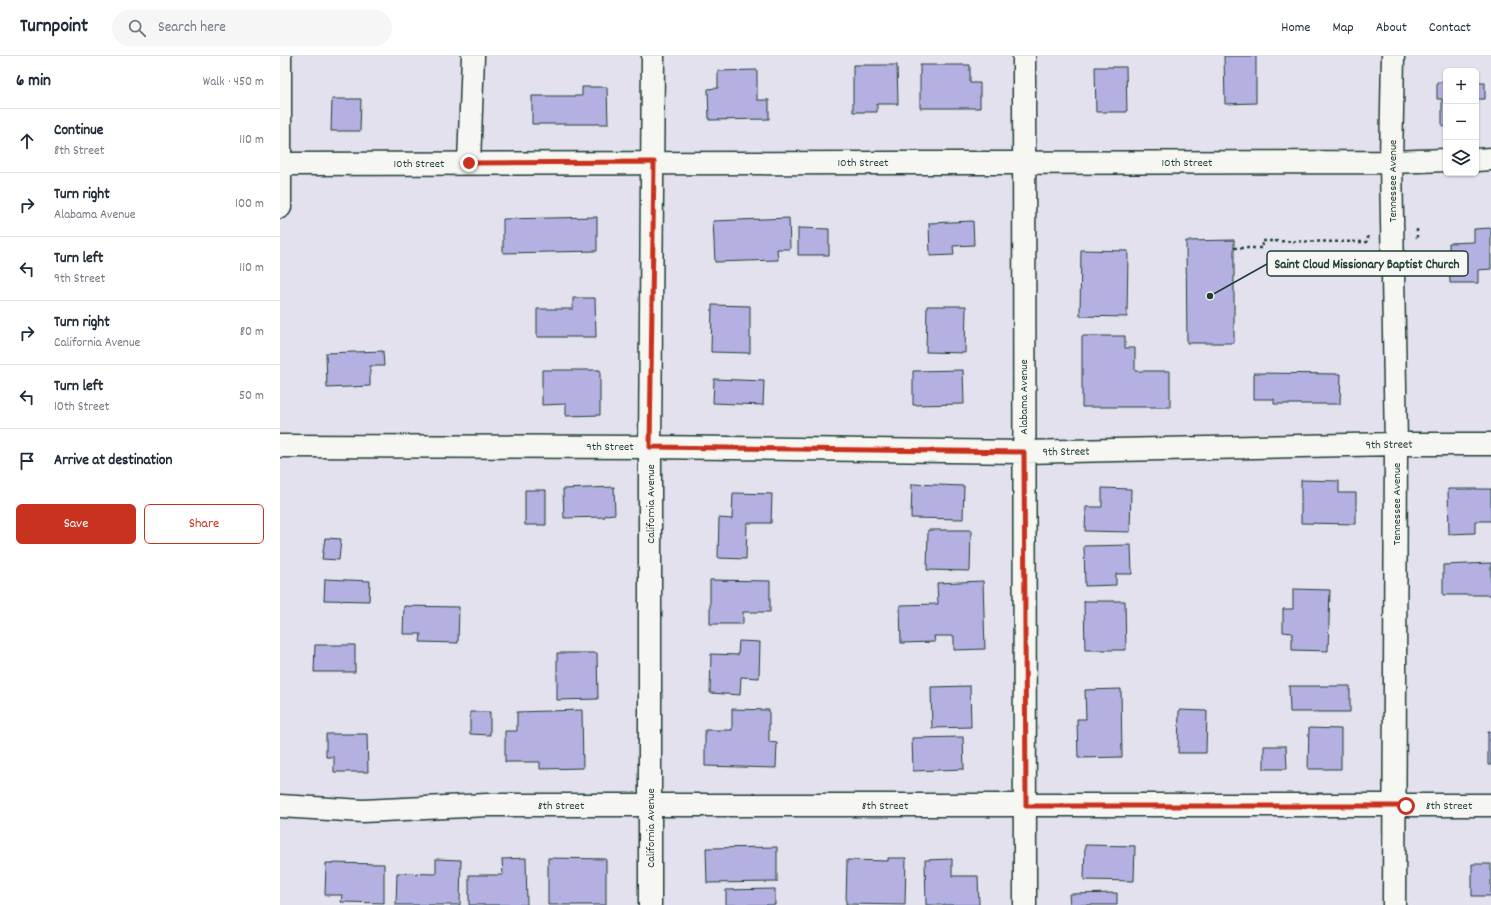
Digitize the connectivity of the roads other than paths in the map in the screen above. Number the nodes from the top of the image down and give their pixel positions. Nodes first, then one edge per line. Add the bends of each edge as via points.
1 (280, 56) edge
2 (473, 56) edge
3 (654, 56) edge
4 (1024, 56) edge
5 (1393, 56) edge
6 (1491, 159) edge
7 (1443, 160) edge
8 (1479, 160) edge
9 (654, 162) junction
10 (1023, 162) junction
11 (1391, 162) junction
12 (469, 163) junction
13 (280, 164) edge
14 (280, 207) edge
15 (1396, 444) junction
16 (1491, 444) edge
17 (280, 446) edge
18 (650, 447) junction
19 (1024, 452) junction
20 (1394, 805) junction
21 (280, 806) edge
22 (649, 806) junction
23 (1026, 806) junction
24 (1491, 806) edge
25 (650, 905) edge
26 (1025, 905) edge
27 (1394, 905) edge

1 - 13 street
2 - 12 street
3 - 9 street, California Avenue
4 - 10 street, Alabama Avenue
5 - 11 street, Tennessee Avenue
6 - 8 street
7 - 11 street, 10th Street
9 - 10 street, 10th Street
9 - 12 street, 10th Street
9 - 18 street, California Avenue
10 - 11 street, 10th Street
10 - 19 street, Alabama Avenue
11 - 15 street, Tennessee Avenue
12 - 13 street, 10th Street
13 - 14 street
15 - 16 street, 9th Street
15 - 19 street, 9th Street
15 - 20 street, Tennessee Avenue
17 - 18 street, 9th Street
18 - 19 street, 9th Street
18 - 22 street, California Avenue
19 - 23 street, Alabama Avenue
20 - 23 street, 8th Street
20 - 24 street, 8th Street
20 - 27 street, Tennessee Avenue
21 - 22 street, 8th Street via 363,811 487,806
22 - 23 street, 8th Street
22 - 25 street, California Avenue
23 - 26 street, Alabama Avenue

